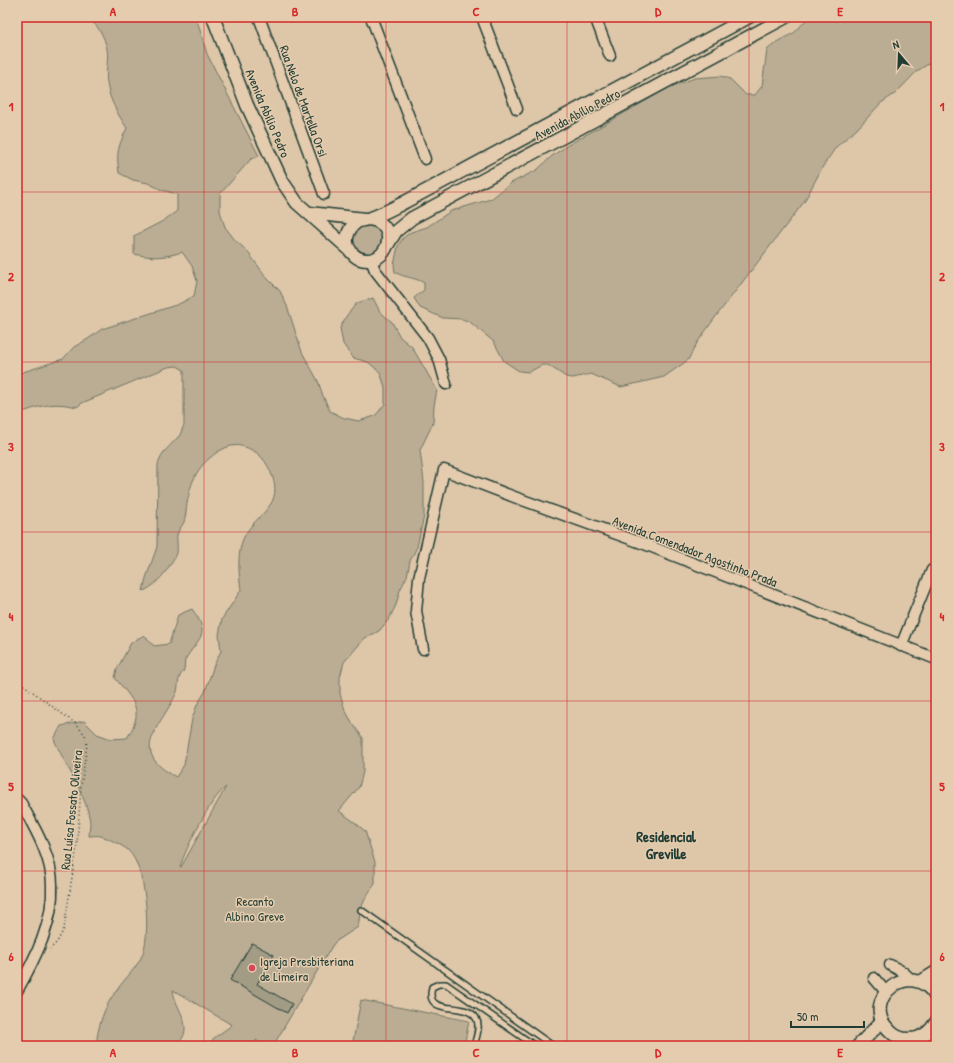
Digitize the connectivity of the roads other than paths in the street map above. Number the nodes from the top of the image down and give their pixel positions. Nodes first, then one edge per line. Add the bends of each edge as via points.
1 (213, 17) edge
2 (259, 17) edge
3 (371, 17) edge
4 (482, 17) edge
5 (595, 17) edge
6 (749, 17) edge
7 (786, 17) edge
8 (610, 56) dead end
9 (517, 109) dead end
10 (424, 159) dead end
11 (324, 194) dead end
12 (309, 213) junction
13 (366, 219) junction
14 (388, 244) junction
15 (350, 250) junction
16 (371, 260) junction
17 (446, 384) dead end
18 (932, 570) dead end
19 (901, 646) junction
20 (422, 649) dead end
21 (936, 660) edge
22 (17, 798) edge
23 (360, 910) dead end
24 (890, 965) dead end
25 (936, 972) edge
26 (874, 978) dead end
27 (917, 981) junction
28 (17, 990) edge
29 (886, 992) junction
30 (936, 997) edge
31 (882, 1021) junction
32 (934, 1024) edge
33 (908, 1042) edge
34 (935, 1044) edge
35 (474, 1046) edge
36 (534, 1046) edge
37 (552, 1046) edge
38 (858, 1046) edge

1 - 12 street, Avenida Abílio Pedro via 247,105 282,181 297,204
2 - 11 street, Rua Nelo de Martella Orsi
3 - 10 street
4 - 9 street
5 - 8 street
6 - 13 street, Avenida Abílio Pedro via 405,202
7 - 14 street, Avenida Abílio Pedro via 412,218 396,231
12 - 13 street
12 - 15 street, Avenida Abílio Pedro
13 - 14 street via 377,221 384,227 388,235
13 - 15 street via 351,227 347,235
14 - 16 street via 379,257
15 - 16 street via 363,260
16 - 17 street via 375,270 428,338 439,359
18 - 19 street
19 - 20 street, Avenida Comendador Agostinho Prada via 646,545 444,470 419,578 416,611
19 - 21 street, Avenida Comendador Agostinho Prada
22 - 28 street via 39,835 48,860 52,884 50,916 34,962
23 - 37 lane
24 - 27 street
25 - 27 street
26 - 29 street
27 - 29 street via 898,983
27 - 30 street via 927,986
29 - 31 street via 880,1006
31 - 33 street via 892,1033
31 - 38 street
32 - 33 street via 921,1036
32 - 34 street
35 - 36 lane via 478,1026 476,1018 461,1008 438,1006 432,1000 432,987 446,984

